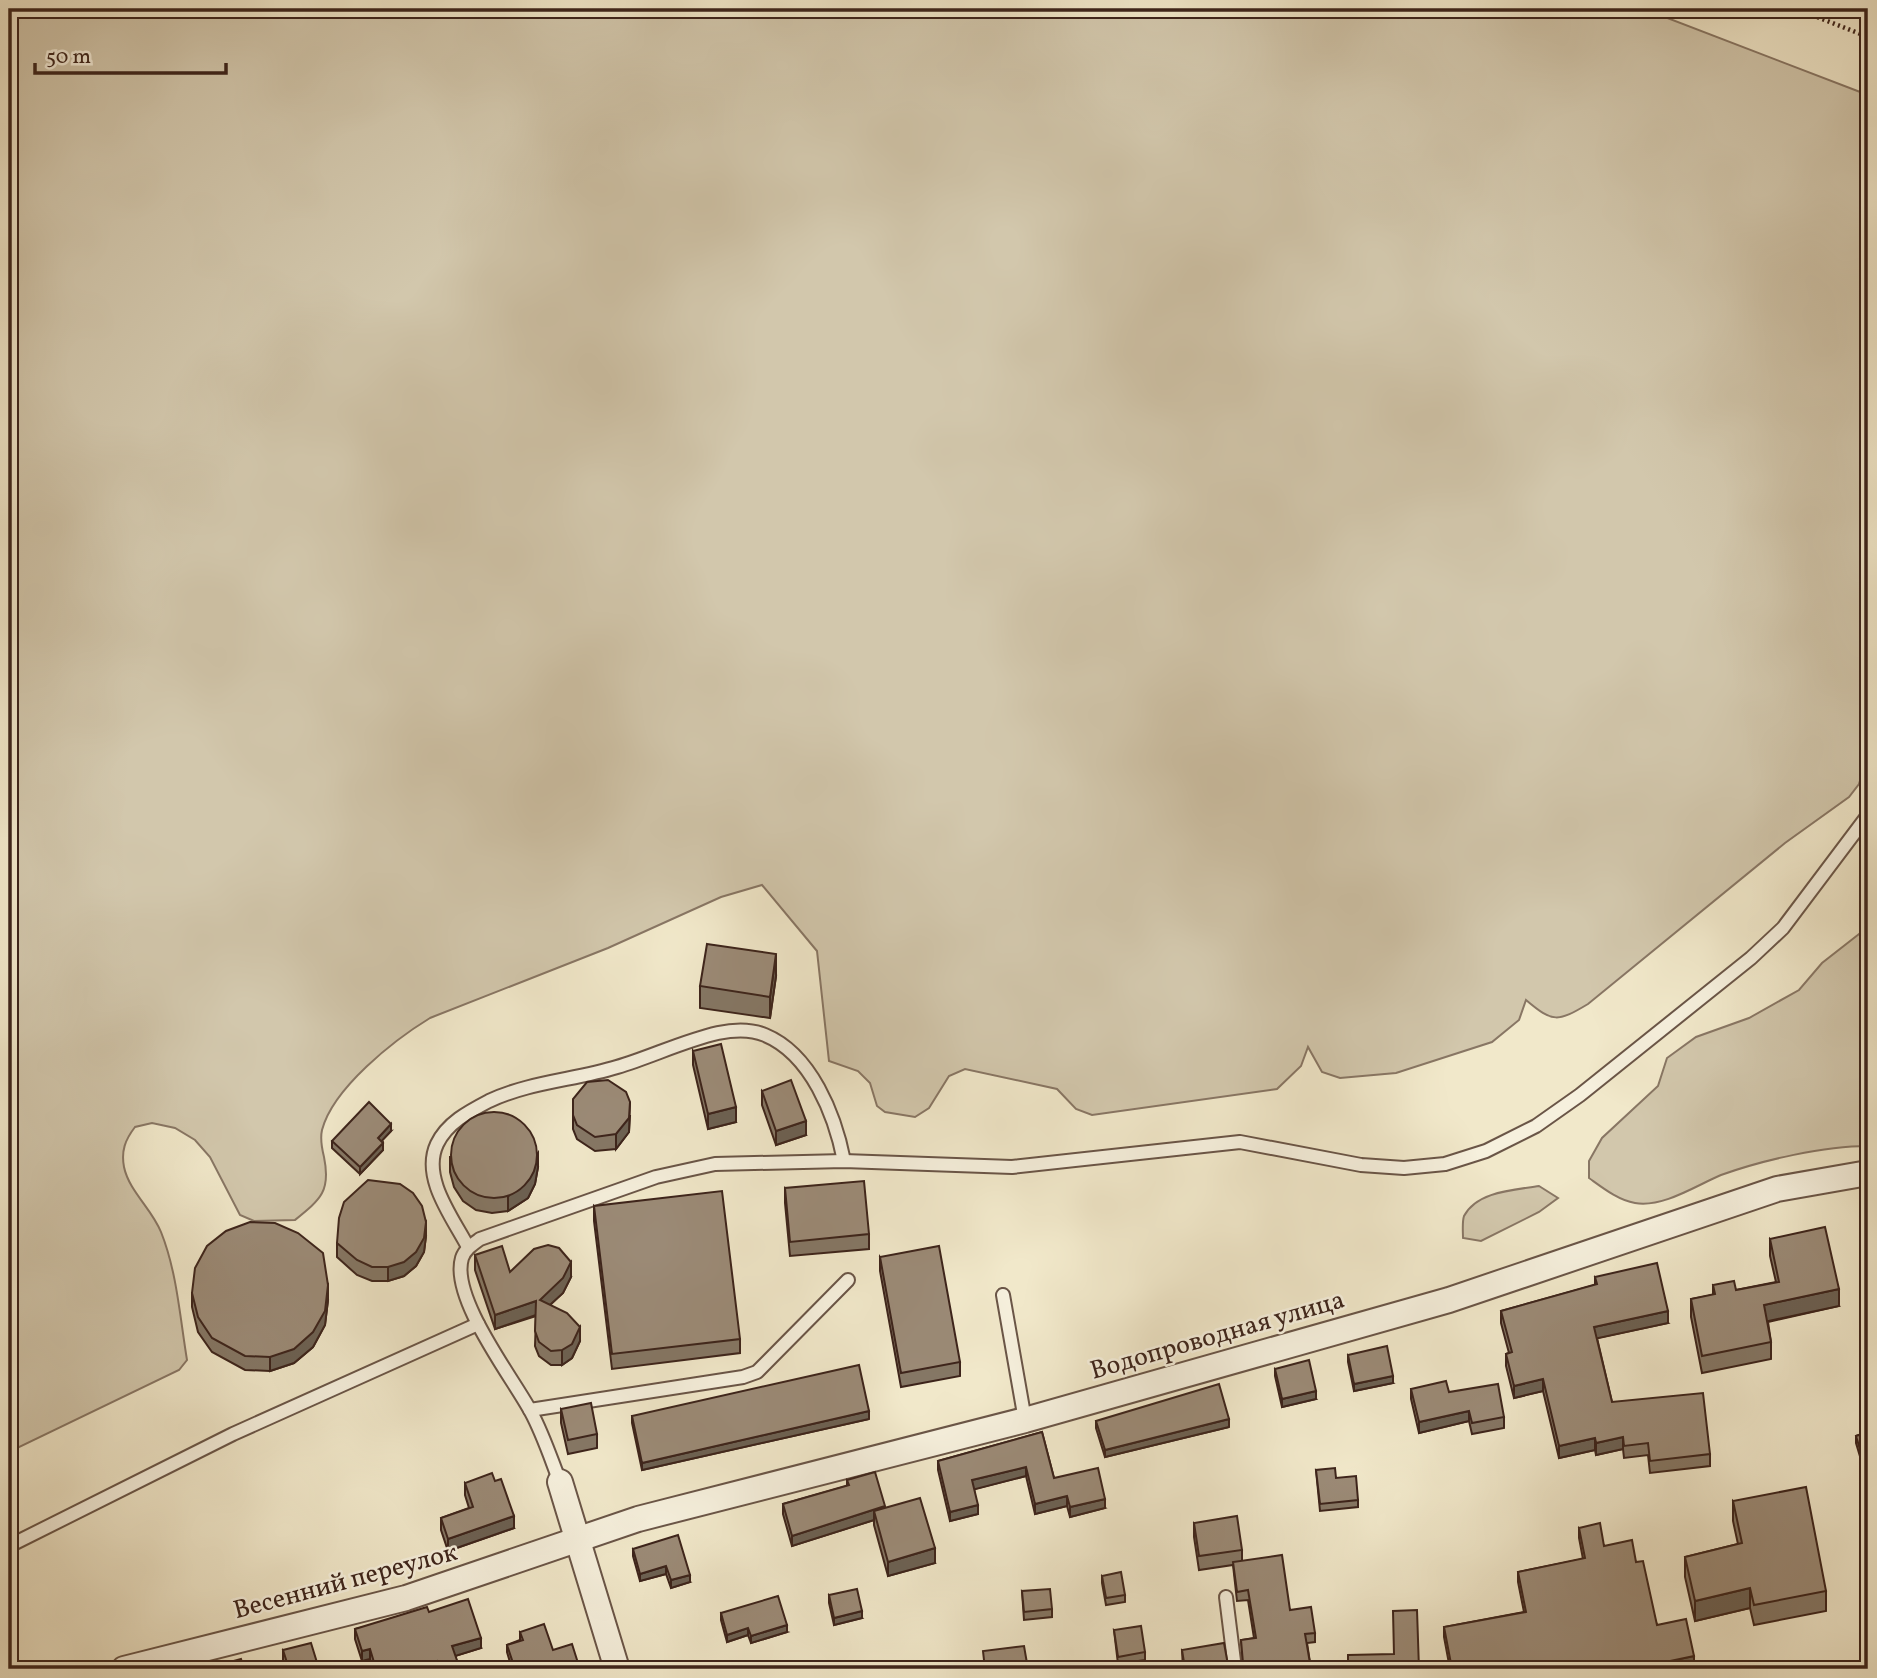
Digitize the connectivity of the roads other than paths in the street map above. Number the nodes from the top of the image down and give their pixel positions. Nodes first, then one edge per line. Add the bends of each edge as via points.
1 (1868, 815) edge
2 (844, 1161) junction
3 (1868, 1173) edge
4 (468, 1247) junction
5 (848, 1280) dead end
6 (1003, 1295) dead end
7 (478, 1324) junction
8 (530, 1410) junction
9 (1025, 1420) junction
10 (560, 1482) joint
11 (578, 1539) junction
12 (9, 1546) edge
13 (1226, 1597) dead end
14 (124, 1669) edge
15 (618, 1669) edge
16 (1236, 1669) edge

1 - 2 lane via 1783,928 1751,958 1580,1095 1536,1126 1486,1151 1445,1164 1404,1168 1361,1165 1240,1142 1012,1167
2 - 4 lane via 748,1162 689,1169 480,1239
2 - 4 lane via 835,1125 814,1081 789,1050 762,1034 719,1033 616,1067 520,1089 446,1129 436,1146 434,1178
3 - 9 street, Водопроводная улица via 1777,1189 1449,1300
4 - 7 lane via 461,1270
5 - 8 lane via 757,1372
6 - 9 lane
7 - 8 lane
7 - 12 lane via 233,1434
8 - 10 lane
9 - 11 street, Водопроводная улица via 638,1519
10 - 11 street
11 - 14 street, Весенний переулок via 406,1598
11 - 15 street
13 - 16 lane

